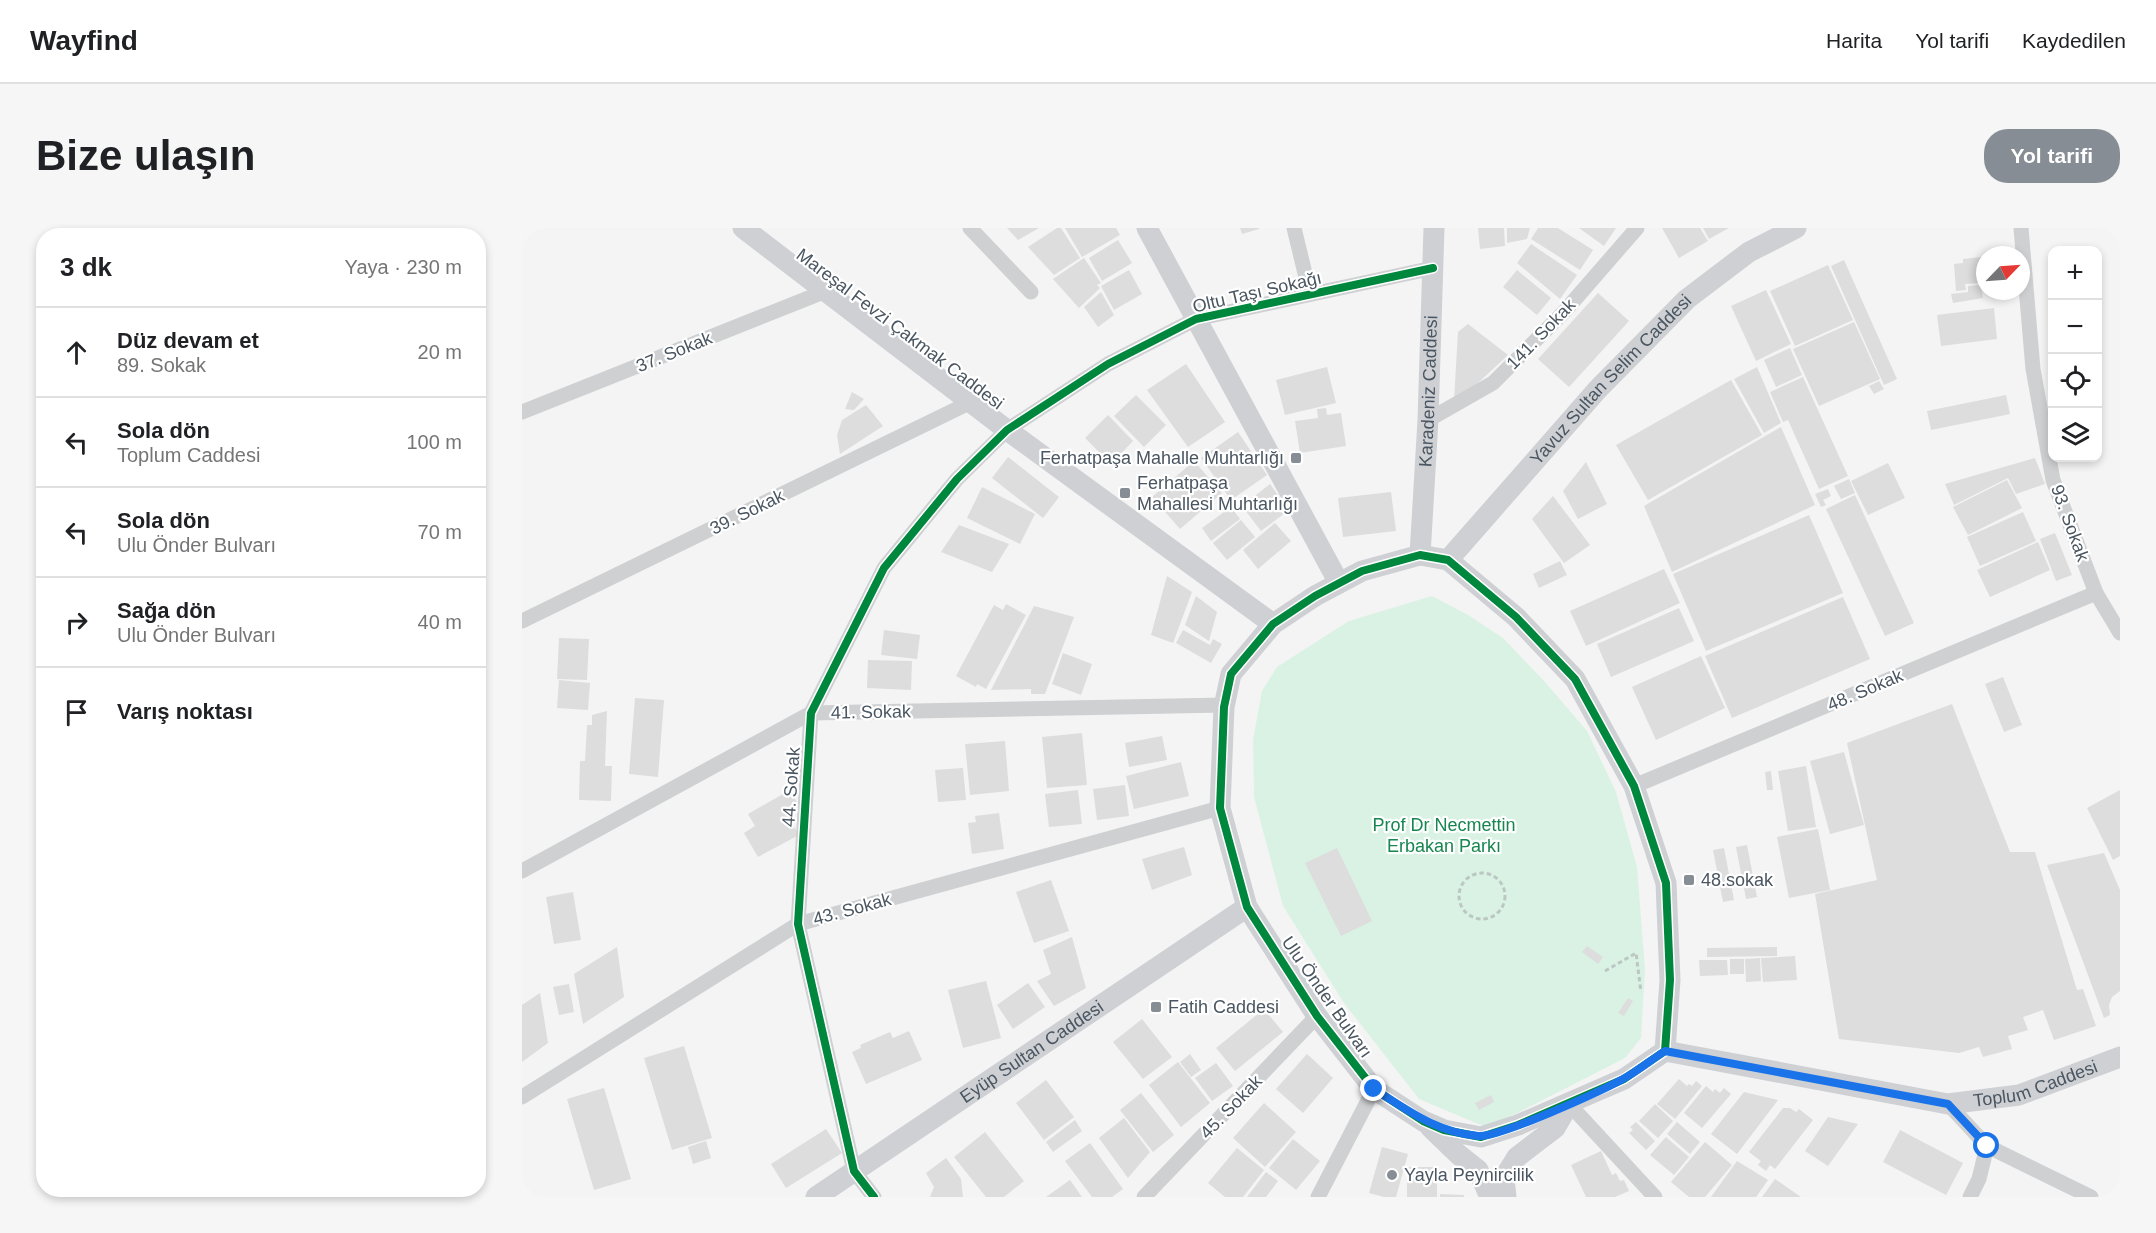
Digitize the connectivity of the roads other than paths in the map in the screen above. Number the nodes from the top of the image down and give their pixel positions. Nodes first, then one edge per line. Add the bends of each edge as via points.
1 (743, 228) edge
2 (970, 228) edge
3 (1147, 228) edge
4 (1294, 228) edge
5 (1434, 228) edge
6 (1637, 228) edge
7 (1796, 228) edge
8 (2021, 228) edge
9 (1433, 268) junction
10 (826, 291) junction
11 (1031, 292) dead end
12 (1310, 294) junction
13 (1196, 319) junction
14 (971, 402) junction
15 (522, 412) edge
16 (1428, 420) junction
17 (1007, 430) junction
18 (1420, 555) junction
19 (1448, 560) junction
20 (1339, 583) junction
21 (2096, 593) junction
22 (522, 621) edge
23 (1273, 624) junction
24 (2120, 633) edge
25 (1225, 705) junction
26 (811, 713) junction
27 (1634, 786) junction
28 (1220, 808) junction
29 (522, 871) edge
30 (1247, 907) junction
31 (798, 924) junction
32 (1317, 1016) junction
33 (1665, 1051) junction
34 (2120, 1057) edge
35 (1374, 1089) junction
36 (522, 1097) edge
37 (1569, 1104) junction
38 (1948, 1104) junction
39 (1423, 1120) junction
40 (1987, 1146) junction
41 (854, 1171) junction
42 (816, 1197) edge
43 (874, 1197) edge
44 (1144, 1197) edge
45 (1318, 1197) edge
46 (1490, 1197) edge
47 (1506, 1197) edge
48 (1655, 1197) edge
49 (1970, 1197) edge
50 (2091, 1197) edge

1 - 10 street, Mareşal Fevzi Çakmak Caddesi
2 - 11 street
3 - 13 street
4 - 12 street
5 - 9 street, Karadeniz Caddesi
6 - 16 street, 141. Sokak via 1564,312 1493,383
7 - 19 street, Yavuz Sultan Selim Caddesi via 1749,252 1687,299 1598,389
8 - 21 street, 93. Sokak via 2033,369 2053,480
9 - 12 street, Oltu Taşı Sokağı
9 - 16 street, Karadeniz Caddesi
10 - 14 street, Mareşal Fevzi Çakmak Caddesi
10 - 15 street, 37. Sokak
12 - 13 street, Oltu Taşı Sokağı
13 - 17 street, Oltu Taşı Sokağı via 1108,364
13 - 20 street
14 - 17 street, Mareşal Fevzi Çakmak Caddesi
14 - 22 street, 39. Sokak
16 - 18 street, Karadeniz Caddesi
17 - 23 street, Mareşal Fevzi Çakmak Caddesi
17 - 26 street, 44. Sokak via 957,479 884,568
18 - 19 street, Ulu Önder Bulvarı
18 - 20 street, Ulu Önder Bulvarı via 1362,571
19 - 27 street, Ulu Önder Bulvarı via 1516,617 1575,679
20 - 23 street, Ulu Önder Bulvarı
21 - 24 street, 93. Sokak
21 - 27 street, 48. Sokak
23 - 25 street, Ulu Önder Bulvarı via 1231,674
25 - 26 street, 41. Sokak
25 - 28 street, Ulu Önder Bulvarı
26 - 29 street, 41. Sokak
26 - 31 street, 44. Sokak
27 - 33 street, Ulu Önder Bulvarı via 1665,883 1670,981
28 - 30 street, Ulu Önder Bulvarı
28 - 31 street, 43. Sokak
30 - 32 street, Ulu Önder Bulvarı
30 - 41 street, Eyüp Sultan Caddesi
31 - 36 street, 43. Sokak
31 - 41 street, 44. Sokak
32 - 35 street, Ulu Önder Bulvarı
32 - 44 street, 45. Sokak
33 - 37 street, Ulu Önder Bulvarı via 1624,1079
33 - 38 street, Toplum Caddesi
34 - 38 street, Toplum Caddesi via 2019,1095
35 - 39 street, Ulu Önder Bulvarı
35 - 45 street
37 - 39 street, Ulu Önder Bulvarı via 1481,1137 1444,1130
37 - 47 street via 1555,1128 1517,1157 1504,1178
37 - 48 street
38 - 40 street
39 - 46 street via 1478,1170
40 - 49 street
40 - 50 street
41 - 42 street, Eyüp Sultan Caddesi
41 - 43 street, 44. Sokak

